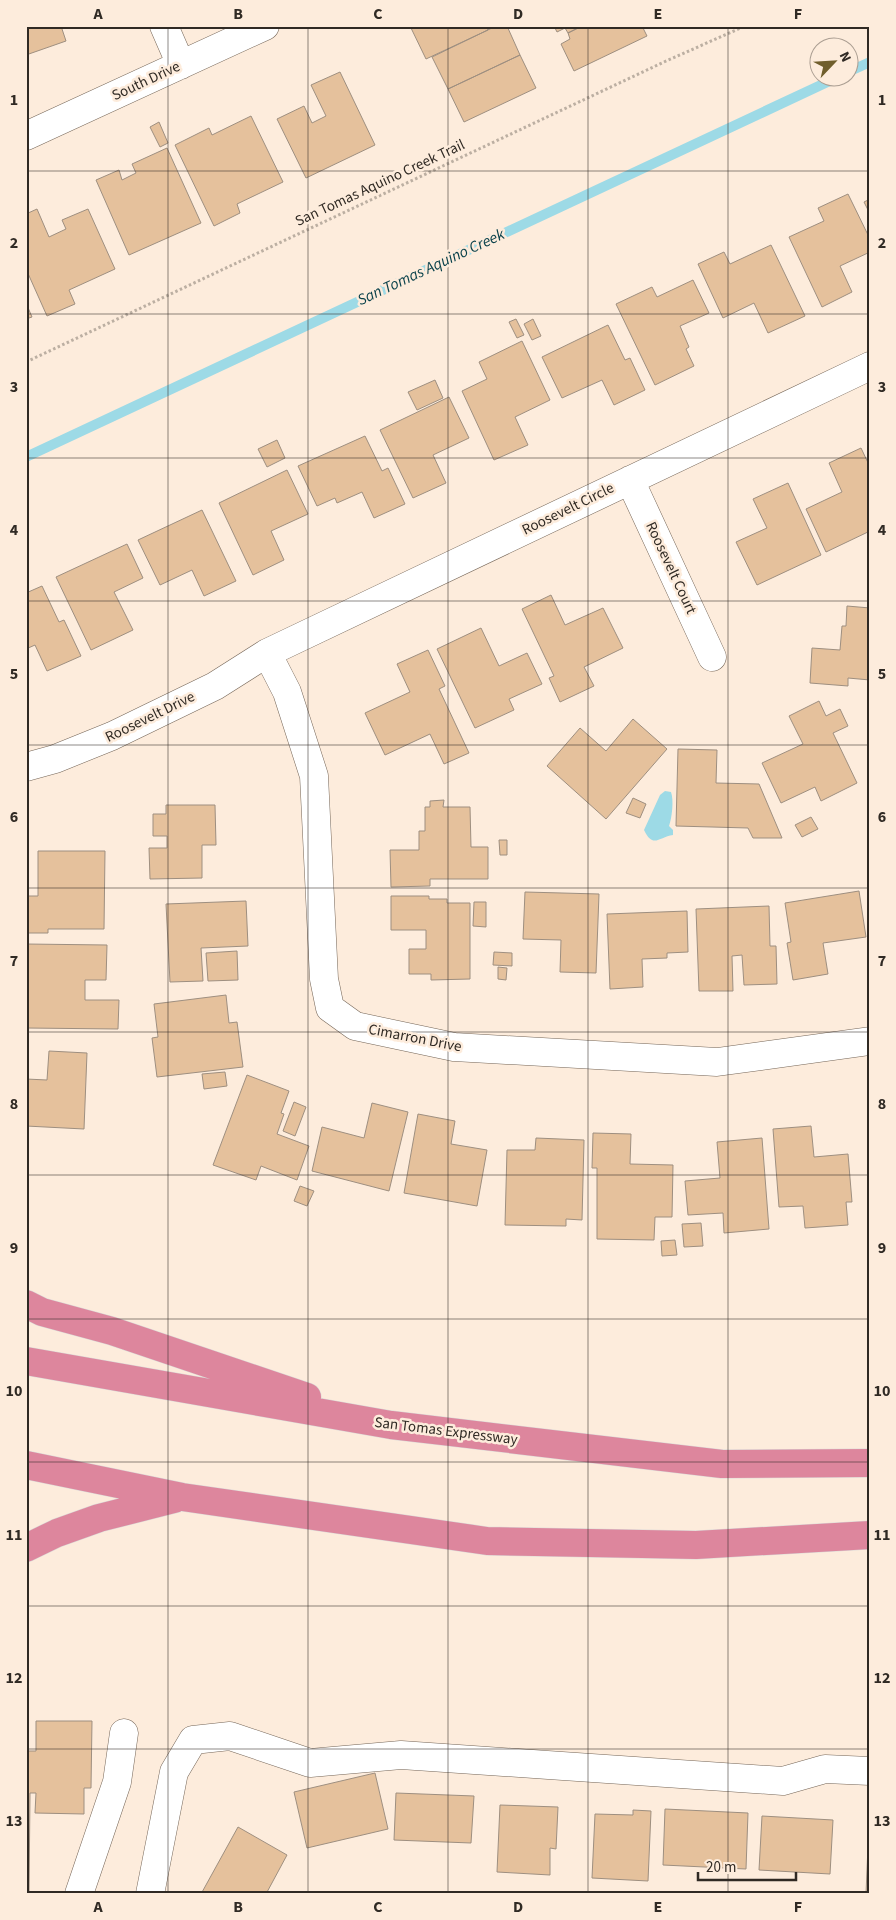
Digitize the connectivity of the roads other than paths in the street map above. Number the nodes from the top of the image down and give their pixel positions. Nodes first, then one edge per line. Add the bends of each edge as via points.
1 (164, 26) edge
2 (265, 26) edge
3 (181, 65) junction
4 (26, 136) edge
5 (870, 366) edge
6 (630, 480) junction
7 (267, 653) junction
8 (712, 657) dead end
9 (26, 767) edge
10 (870, 1041) edge
11 (26, 1304) edge
12 (26, 1361) edge
13 (391, 1425) junction
14 (870, 1463) edge
15 (26, 1465) edge
16 (182, 1497) junction
17 (870, 1535) edge
18 (26, 1548) edge
19 (124, 1733) dead end
20 (870, 1771) edge
21 (79, 1894) edge
22 (150, 1894) edge

1 - 3 street
2 - 3 street, South Drive
3 - 4 street, South Drive
5 - 6 street, Roosevelt Circle
6 - 7 street, Roosevelt Circle
6 - 8 street, Roosevelt Court
7 - 9 street, Roosevelt Drive via 215,686 112,736 70,754
7 - 10 street, Cimarron Drive via 287,692 314,776 324,979 330,1008 355,1026 454,1047 718,1062
11 - 13 highway via 42,1312 112,1331
12 - 13 highway, San Tomas Expressway
13 - 14 highway, San Tomas Expressway via 722,1464
15 - 16 highway
16 - 17 highway via 487,1541 696,1545
16 - 18 highway via 99,1518
19 - 21 street via 117,1782
20 - 22 street via 825,1769 783,1781 401,1755 310,1763 230,1736 193,1740 174,1772

